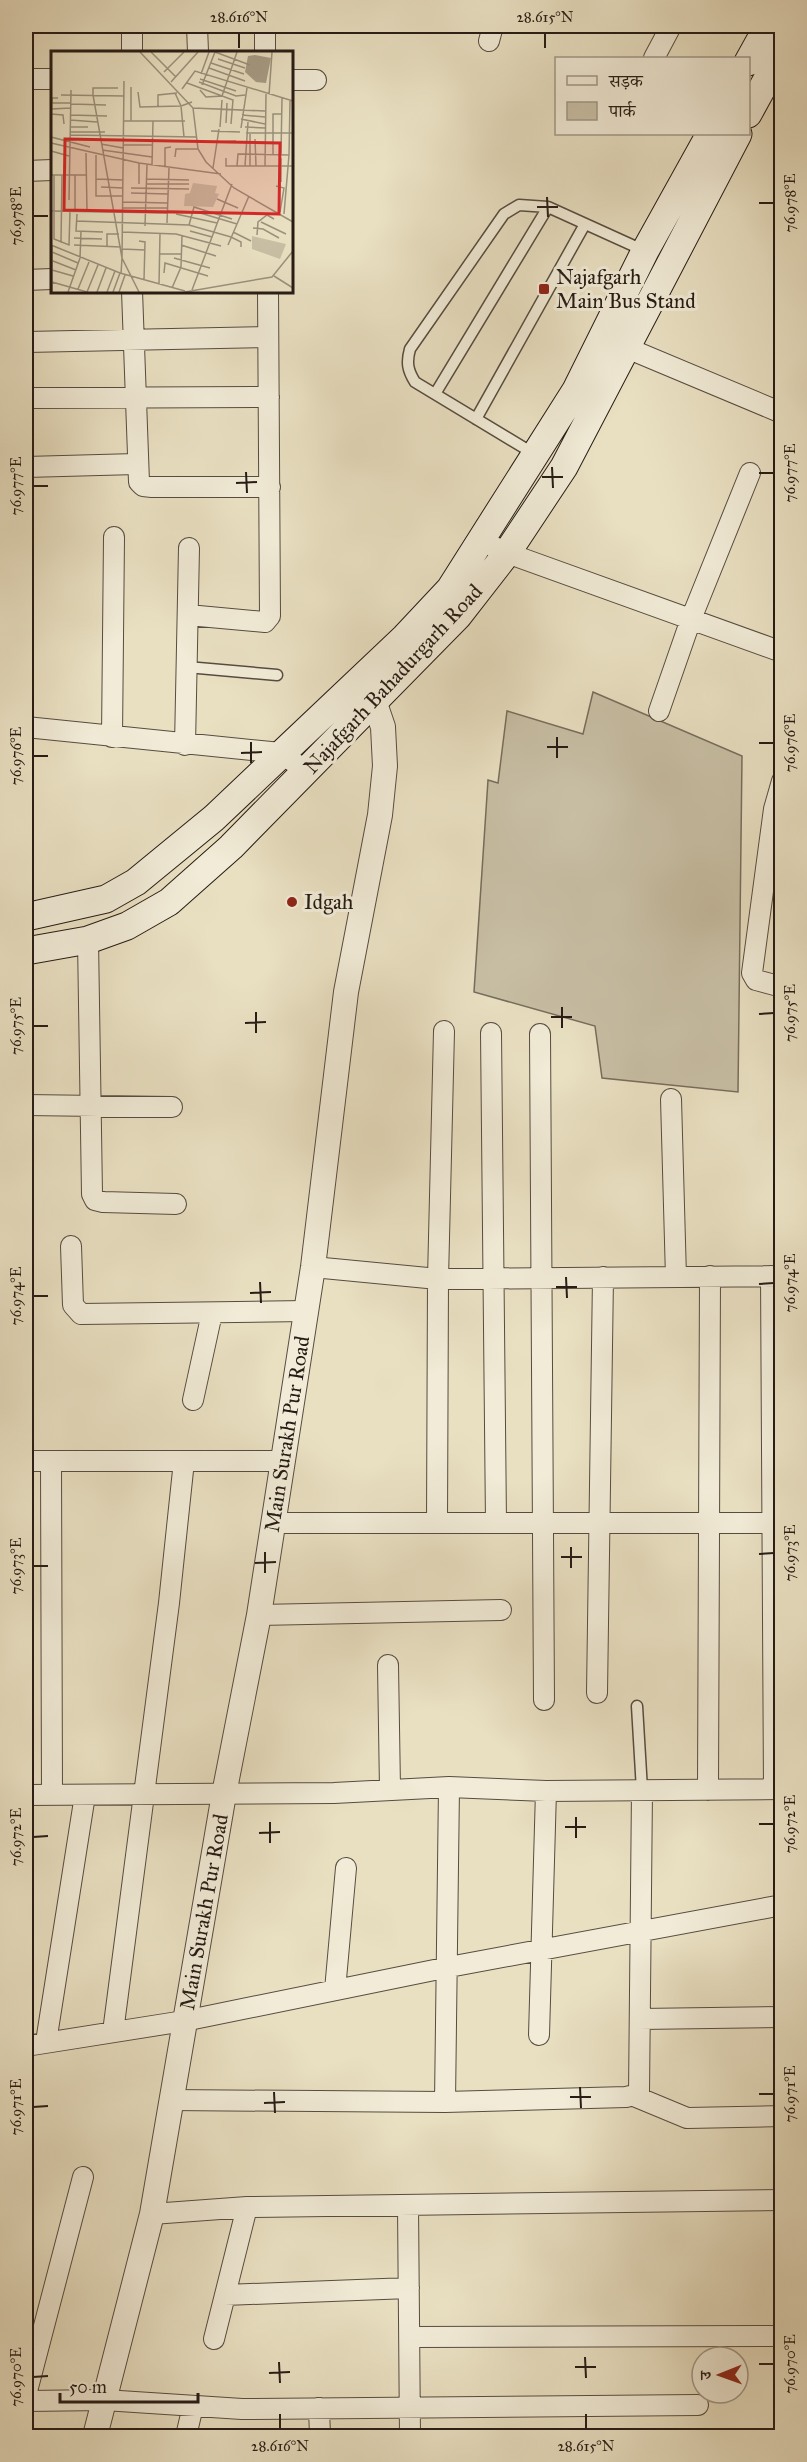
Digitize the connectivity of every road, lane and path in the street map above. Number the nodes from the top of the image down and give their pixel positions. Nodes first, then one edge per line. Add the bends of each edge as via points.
1 (132, 26) edge
2 (197, 26) edge
3 (265, 26) edge
4 (671, 26) edge
5 (768, 26) edge
6 (132, 51) edge
7 (198, 51) edge
8 (266, 51) edge
9 (782, 52) edge
10 (655, 57) edge
11 (750, 58) edge
12 (51, 79) edge
13 (26, 80) edge
14 (292, 80) edge
15 (316, 80) dead end
16 (750, 110) edge
17 (709, 135) edge
18 (737, 135) edge
19 (51, 170) edge
20 (26, 171) edge
21 (548, 207) junction
22 (585, 224) junction
23 (645, 252) junction
24 (51, 279) edge
25 (26, 280) edge
26 (132, 292) edge
27 (268, 292) edge
28 (268, 338) junction
29 (134, 341) junction
30 (26, 342) edge
31 (614, 342) junction
32 (435, 394) junction
33 (136, 397) junction
34 (269, 397) junction
35 (26, 398) edge
36 (782, 413) edge
37 (476, 419) junction
38 (536, 455) junction
39 (136, 464) junction
40 (26, 466) edge
41 (750, 473) dead end
42 (270, 487) junction
43 (114, 537) dead end
44 (482, 541) junction
45 (189, 548) dead end
46 (507, 553) junction
47 (188, 615) junction
48 (691, 619) junction
49 (780, 647) edge
50 (187, 667) junction
51 (277, 675) dead end
52 (364, 675) junction
53 (376, 700) junction
54 (659, 711) dead end
55 (26, 727) edge
56 (112, 737) junction
57 (185, 745) junction
58 (281, 753) junction
59 (306, 771) junction
60 (782, 781) edge
61 (26, 917) edge
62 (88, 940) junction
63 (26, 951) edge
64 (782, 987) edge
65 (444, 1031) dead end
66 (491, 1033) dead end
67 (540, 1034) dead end
68 (671, 1099) dead end
69 (26, 1105) edge
70 (90, 1106) junction
71 (172, 1107) dead end
72 (176, 1204) dead end
73 (71, 1246) dead end
74 (313, 1267) junction
75 (710, 1276) junction
76 (776, 1276) edge
77 (603, 1277) junction
78 (676, 1277) junction
79 (495, 1278) junction
80 (542, 1278) junction
81 (438, 1279) junction
82 (305, 1311) junction
83 (212, 1313) junction
84 (193, 1401) dead end
85 (26, 1461) edge
86 (51, 1461) junction
87 (184, 1461) junction
88 (282, 1461) junction
89 (273, 1523) junction
90 (437, 1523) junction
91 (496, 1523) junction
92 (543, 1523) junction
93 (599, 1523) junction
94 (709, 1523) junction
95 (777, 1523) edge
96 (501, 1610) dead end
97 (259, 1615) junction
98 (388, 1665) dead end
99 (597, 1693) dead end
100 (544, 1700) dead end
101 (637, 1706) dead end
102 (449, 1787) junction
103 (390, 1789) junction
104 (778, 1789) edge
105 (642, 1790) junction
106 (708, 1790) junction
107 (546, 1791) junction
108 (143, 1794) junction
109 (224, 1794) junction
110 (26, 1795) edge
111 (52, 1795) junction
112 (85, 1795) junction
113 (346, 1868) dead end
114 (782, 1905) edge
115 (640, 1930) junction
116 (543, 1949) junction
117 (449, 1967) junction
118 (335, 1990) junction
119 (782, 2017) edge
120 (640, 2019) junction
121 (184, 2021) junction
122 (113, 2032) junction
123 (539, 2035) dead end
124 (46, 2042) junction
125 (26, 2046) edge
126 (634, 2096) junction
127 (170, 2100) junction
128 (445, 2102) junction
129 (782, 2116) edge
130 (82, 2177) dead end
131 (782, 2200) edge
132 (408, 2205) junction
133 (247, 2207) junction
134 (152, 2214) junction
135 (409, 2288) junction
136 (225, 2295) junction
137 (782, 2336) edge
138 (410, 2337) junction
139 (214, 2339) dead end
140 (26, 2395) edge
141 (104, 2400) junction
142 (26, 2401) edge
143 (698, 2405) dead end
144 (193, 2406) junction
145 (410, 2407) junction
146 (320, 2408) junction
147 (95, 2436) edge
148 (186, 2436) edge
149 (320, 2436) edge
150 (410, 2436) edge

1 - 6 street
2 - 7 street
3 - 8 street
4 - 10 street
5 - 11 main road
9 - 16 main road
12 - 13 street
14 - 15 street
17 - 23 main road, Najafgarh Bahadurgarh Road
18 - 31 main road, Najafgarh Bahadurgarh Road
19 - 20 street
21 - 22 lane
21 - 32 lane
21 - 32 lane via 519,205 504,214 410,349 409,373 415,382
22 - 23 lane
22 - 37 lane
23 - 31 main road, Najafgarh Bahadurgarh Road
24 - 25 street
26 - 29 street
27 - 28 street
28 - 29 street
28 - 34 street
29 - 30 street
29 - 33 street
31 - 36 street
31 - 38 main road, Najafgarh Bahadurgarh Road via 576,390
31 - 46 main road, Najafgarh Bahadurgarh Road via 564,466
32 - 37 lane
33 - 34 street
33 - 35 street
33 - 39 street
34 - 42 street
37 - 38 lane
38 - 44 main road, Najafgarh Bahadurgarh Road
39 - 40 street
39 - 42 street via 143,486
41 - 48 street
42 - 47 street via 269,620
43 - 56 street
44 - 46 street
44 - 52 main road, Najafgarh Bahadurgarh Road via 450,589
45 - 47 street
46 - 48 street
46 - 53 main road, Najafgarh Bahadurgarh Road via 458,616
47 - 50 street
48 - 49 street
48 - 54 street
50 - 51 lane
50 - 57 street
52 - 53 street, Main Surakh Pur Road
52 - 58 main road, Najafgarh Bahadurgarh Road
53 - 59 main road, Najafgarh Bahadurgarh Road
53 - 74 street, Main Surakh Pur Road via 383,727 385,766 380,815 346,992
55 - 56 street
56 - 57 street
57 - 58 street
58 - 59 street
58 - 61 main road, Najafgarh Bahadurgarh Road via 214,818 136,882 106,899
59 - 62 main road, Najafgarh Bahadurgarh Road via 231,847 169,902 127,926
60 - 64 street via 774,809 752,973 756,980
62 - 63 main road, Najafgarh Bahadurgarh Road
62 - 70 street
65 - 81 street
66 - 79 street
67 - 80 street
68 - 78 street
69 - 70 street
70 - 71 street
70 - 72 street via 95,1200
73 - 83 street via 73,1305 81,1314
74 - 81 street
74 - 82 street, Main Surakh Pur Road
75 - 76 street
75 - 78 street
75 - 94 street
76 - 95 street
77 - 78 street
77 - 80 street
77 - 93 street
79 - 80 street
79 - 81 street
79 - 91 street
80 - 92 street
81 - 90 street
82 - 83 street
82 - 88 street, Main Surakh Pur Road
83 - 84 street
85 - 86 street
86 - 87 street
86 - 111 street
87 - 88 street
87 - 108 street
88 - 89 street, Main Surakh Pur Road
89 - 90 street
89 - 97 street, Main Surakh Pur Road
90 - 91 street
91 - 92 street
92 - 93 street
92 - 100 street
93 - 94 street
93 - 99 street
94 - 95 street
94 - 106 street
95 - 104 street
96 - 97 street
97 - 109 street, Main Surakh Pur Road
98 - 103 street
101 - 105 lane
102 - 103 street
102 - 107 street
102 - 117 street
103 - 109 street
104 - 106 street
105 - 106 street
105 - 107 street
105 - 115 street
107 - 116 street
108 - 109 street
108 - 112 street
108 - 122 street
109 - 121 street, Main Surakh Pur Road
110 - 111 street
111 - 112 street
112 - 124 street
113 - 118 street
114 - 115 street
115 - 116 street
115 - 120 street
116 - 117 street
116 - 123 street
117 - 118 street
117 - 128 street
118 - 121 street
119 - 120 street
120 - 126 street via 641,2086
121 - 122 street
121 - 127 street, Main Surakh Pur Road
122 - 124 street
124 - 125 street
126 - 128 street
126 - 129 street via 687,2118
127 - 128 street
127 - 134 street, Main Surakh Pur Road
130 - 140 street
131 - 132 street
132 - 133 street
132 - 135 street
133 - 134 street
133 - 136 street
134 - 141 street, Main Surakh Pur Road
135 - 136 street
135 - 138 street
136 - 139 street
137 - 138 street
138 - 145 street
141 - 142 street
141 - 144 street
141 - 147 street, Main Surakh Pur Road
143 - 145 street
144 - 146 street
144 - 148 street
145 - 146 street
145 - 150 street
146 - 149 street

